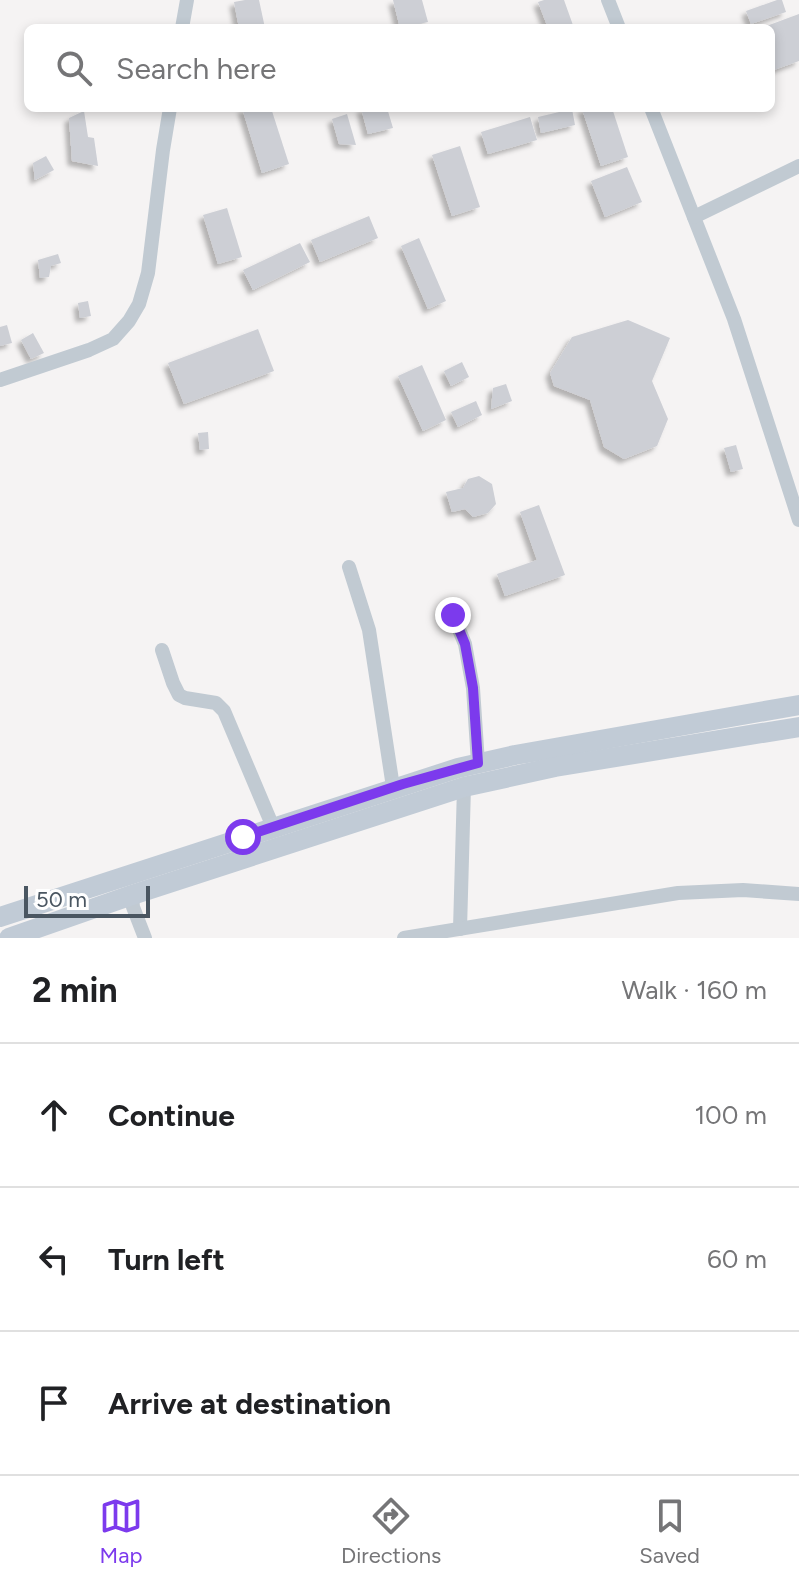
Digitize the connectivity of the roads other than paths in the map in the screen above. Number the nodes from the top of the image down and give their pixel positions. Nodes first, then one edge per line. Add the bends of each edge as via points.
1 (187, 0) edge
2 (608, 0) edge
3 (183, 24) edge
4 (617, 24) edge
5 (169, 112) edge
6 (653, 112) edge
7 (799, 166) edge
8 (694, 217) junction
9 (0, 380) edge
10 (799, 520) edge
11 (349, 567) dead end
12 (453, 615) dead end
13 (162, 650) dead end
14 (799, 705) edge
15 (799, 727) edge
16 (478, 763) junction
17 (393, 787) junction
18 (464, 787) junction
19 (273, 827) junction
20 (799, 894) edge
21 (132, 895) junction
22 (0, 917) edge
23 (460, 929) junction
24 (36, 934) edge
25 (9, 938) edge
26 (145, 938) edge
27 (404, 938) edge

1 - 3 street
2 - 4 street
5 - 9 street via 148,273 129,321 113,339 89,350
6 - 8 street
7 - 8 street
8 - 10 street via 734,319
11 - 17 street via 369,630
12 - 16 street via 473,688
13 - 19 street via 179,695 216,703 224,711
14 - 16 main road
15 - 18 main road
16 - 17 main road
17 - 19 main road
18 - 21 main road
18 - 23 street
19 - 22 main road
20 - 23 street via 678,893
21 - 24 main road
21 - 26 street
23 - 27 street
24 - 25 main road

